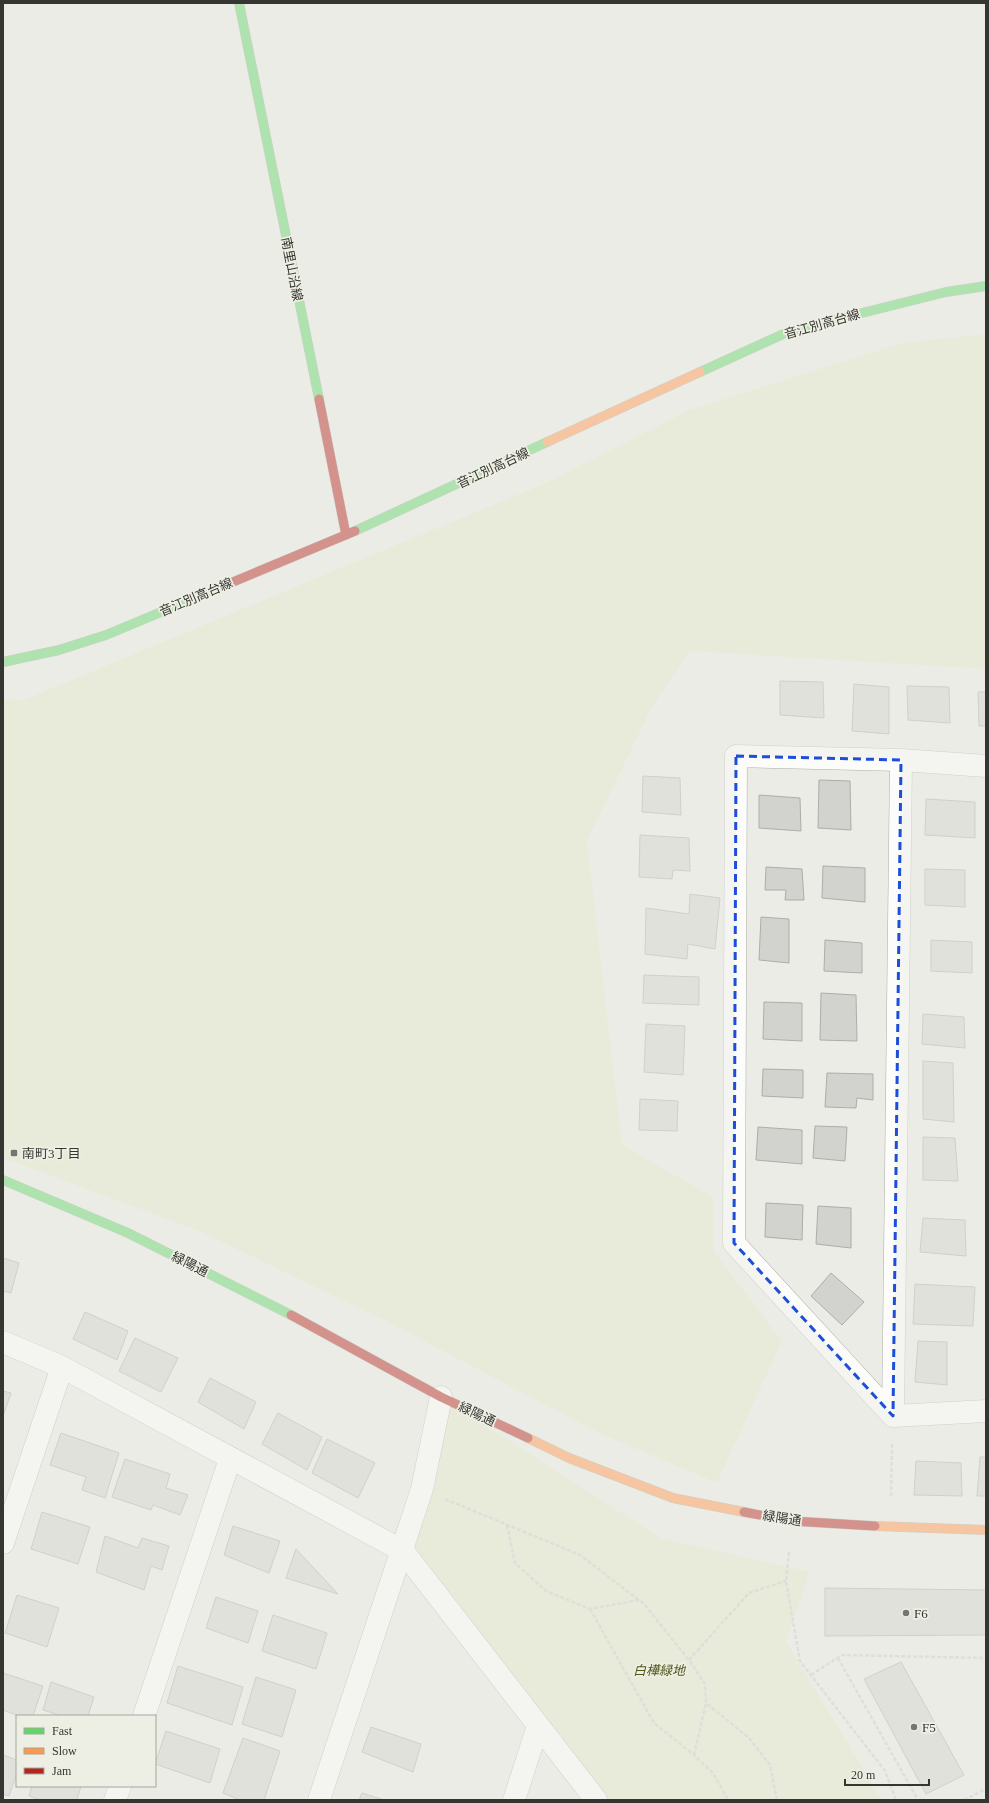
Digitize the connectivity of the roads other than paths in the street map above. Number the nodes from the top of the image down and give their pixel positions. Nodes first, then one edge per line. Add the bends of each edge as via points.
1 (239, 3) edge
2 (986, 286) edge
3 (346, 535) junction
4 (3, 662) edge
5 (901, 760) junction
6 (986, 766) edge
7 (3, 1180) edge
8 (3, 1342) edge
9 (62, 1367) junction
10 (441, 1397) junction
11 (986, 1411) edge
12 (893, 1416) junction
13 (230, 1459) junction
14 (986, 1530) edge
15 (3, 1543) edge
16 (403, 1551) junction
17 (144, 1715) edge
18 (538, 1726) junction
19 (120, 1787) edge
20 (115, 1800) edge
21 (319, 1800) edge
22 (514, 1800) edge
23 (596, 1800) edge

1 - 3 street, 南里山沿線
2 - 3 street, 音江別高台線 via 946,292 790,331
3 - 4 street, 音江別高台線 via 106,635 59,650
5 - 6 street
5 - 12 street
5 - 12 street via 736,756 734,1243
7 - 10 street, 緑陽通 via 135,1236 284,1311
8 - 9 street
9 - 13 street
9 - 15 street
10 - 14 street, 緑陽通 via 569,1458 673,1498 792,1521
10 - 16 street via 422,1490
11 - 12 street
13 - 16 street
13 - 17 street
16 - 18 street
16 - 21 street
18 - 22 street
18 - 23 street
19 - 20 street

